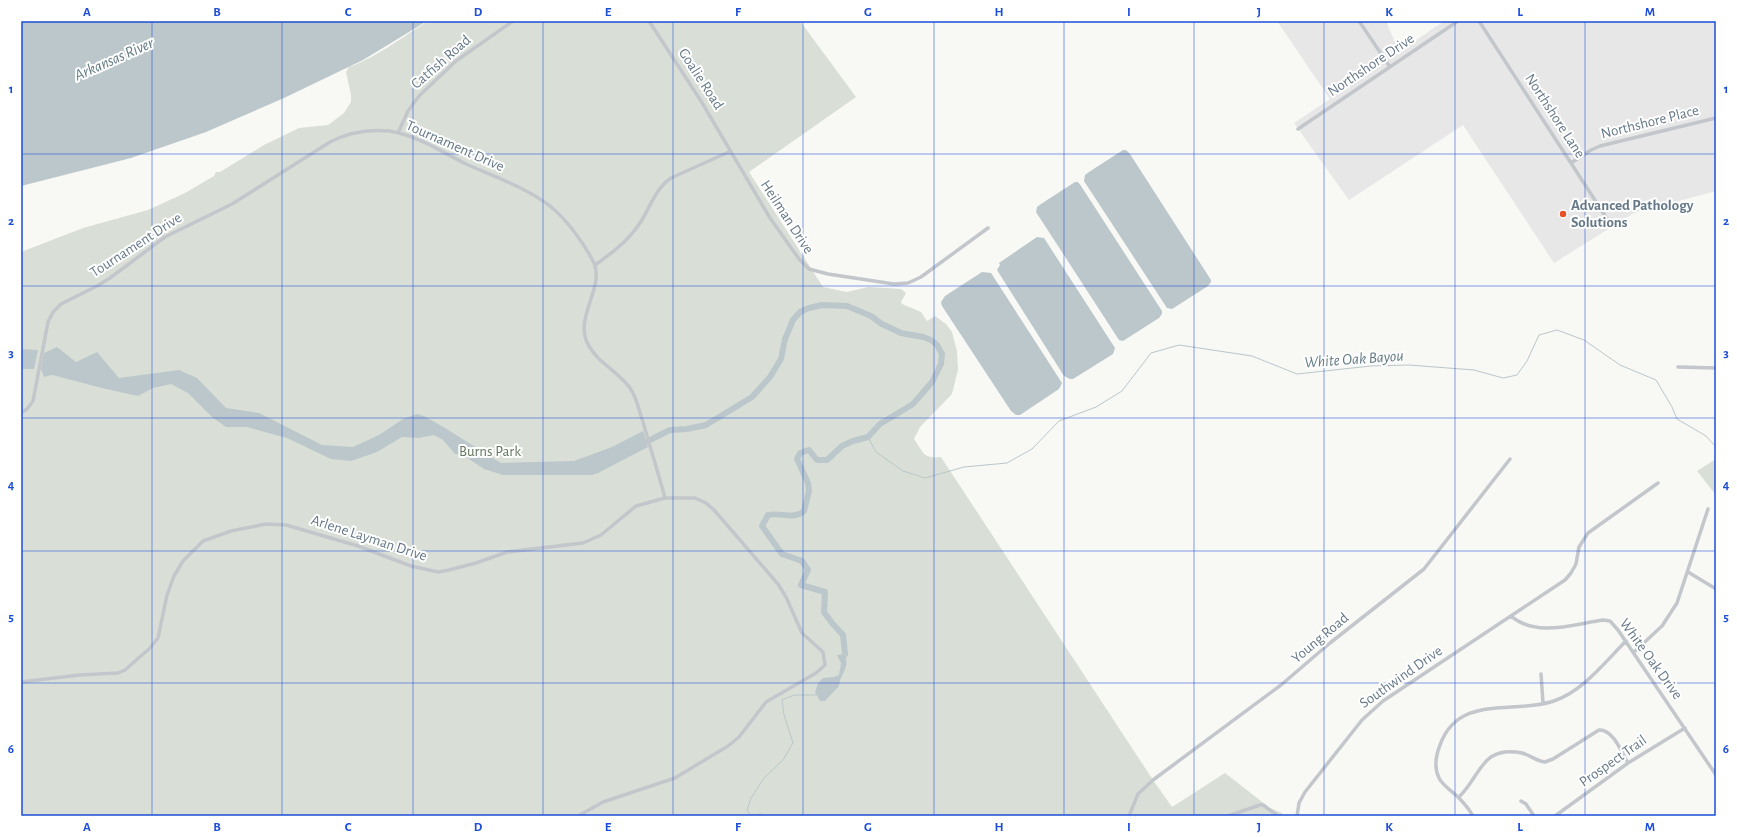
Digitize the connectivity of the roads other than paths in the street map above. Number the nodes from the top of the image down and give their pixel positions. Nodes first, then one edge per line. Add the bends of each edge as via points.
1 (513, 21) edge
2 (649, 21) edge
3 (1359, 21) edge
4 (1458, 21) edge
5 (1479, 21) edge
6 (1390, 67) junction
7 (1716, 118) edge
8 (1298, 129) dead end
9 (398, 133) junction
10 (731, 151) junction
11 (1571, 163) junction
12 (1611, 225) dead end
13 (988, 228) dead end
14 (595, 265) junction
15 (1678, 367) dead end
16 (1716, 368) edge
17 (21, 413) edge
18 (1510, 459) dead end
19 (1658, 483) dead end
20 (665, 498) junction
21 (1708, 509) dead end
22 (1688, 572) junction
23 (1716, 589) edge
24 (1511, 616) junction
25 (1626, 641) junction
26 (1634, 652) junction
27 (1541, 674) dead end
28 (21, 682) edge
29 (1543, 703) junction
30 (1685, 728) junction
31 (1628, 763) junction
32 (1716, 775) edge
33 (1458, 798) junction
34 (1521, 801) dead end
35 (578, 816) edge
36 (1129, 816) edge
37 (1228, 816) edge
38 (1278, 816) edge
39 (1297, 816) edge
40 (1473, 816) edge
41 (1534, 816) edge
42 (1555, 816) edge

1 - 9 street, Catfish Road via 456,61 419,96 408,111
2 - 10 street, Goalie Road
3 - 6 street
4 - 6 street, Northshore Drive
5 - 11 street, Northshore Lane
6 - 8 street, Northshore Drive
7 - 11 street, Northshore Place via 1600,146
9 - 14 street, Tournament Drive via 542,201 556,211 572,230
9 - 17 street, Tournament Drive via 361,131 336,139 232,204 165,237 98,286 55,309 48,322 33,401
10 - 13 street, Heilman Drive via 786,241 805,266 816,272 894,284 908,283 921,277
10 - 14 street via 671,178 664,184 630,236
11 - 12 street, Northshore Lane
14 - 20 street via 595,284 585,321 586,339 598,359 630,388 636,399
15 - 16 street
18 - 36 street, Young Road via 1424,569 1330,643 1282,685 1156,777 1138,794
19 - 24 street via 1588,533 1579,547 1576,564 1565,580
20 - 28 street, Arlene Layman Drive via 640,504 601,534 583,543 507,552 470,565 438,572 416,568 358,546 288,526 266,524 231,531 203,541 183,561 167,595 158,638 125,670 118,673
20 - 35 street, Arlene Layman Drive via 695,498 714,510 778,584 802,633 823,652 825,666 769,699 735,741 684,773 603,802
21 - 22 street
22 - 23 street
22 - 26 street via 1677,603 1667,619
24 - 25 street, White Oak Drive via 1522,624 1535,628 1608,621 1614,624
24 - 39 street, Southwind Drive via 1384,701 1362,720 1305,792 1299,803
25 - 26 street, White Oak Drive
25 - 29 street via 1590,678 1556,700
26 - 30 street, White Oak Drive
27 - 29 street
29 - 33 street via 1481,709 1464,716 1449,729 1438,752 1437,770 1439,778
30 - 31 street, Prospect Trail
30 - 32 street, White Oak Drive
31 - 33 street via 1608,733 1599,730 1550,761 1540,762 1520,752 1491,756
31 - 42 street, Prospect Trail
33 - 40 street
34 - 41 street
37 - 38 street via 1263,805

